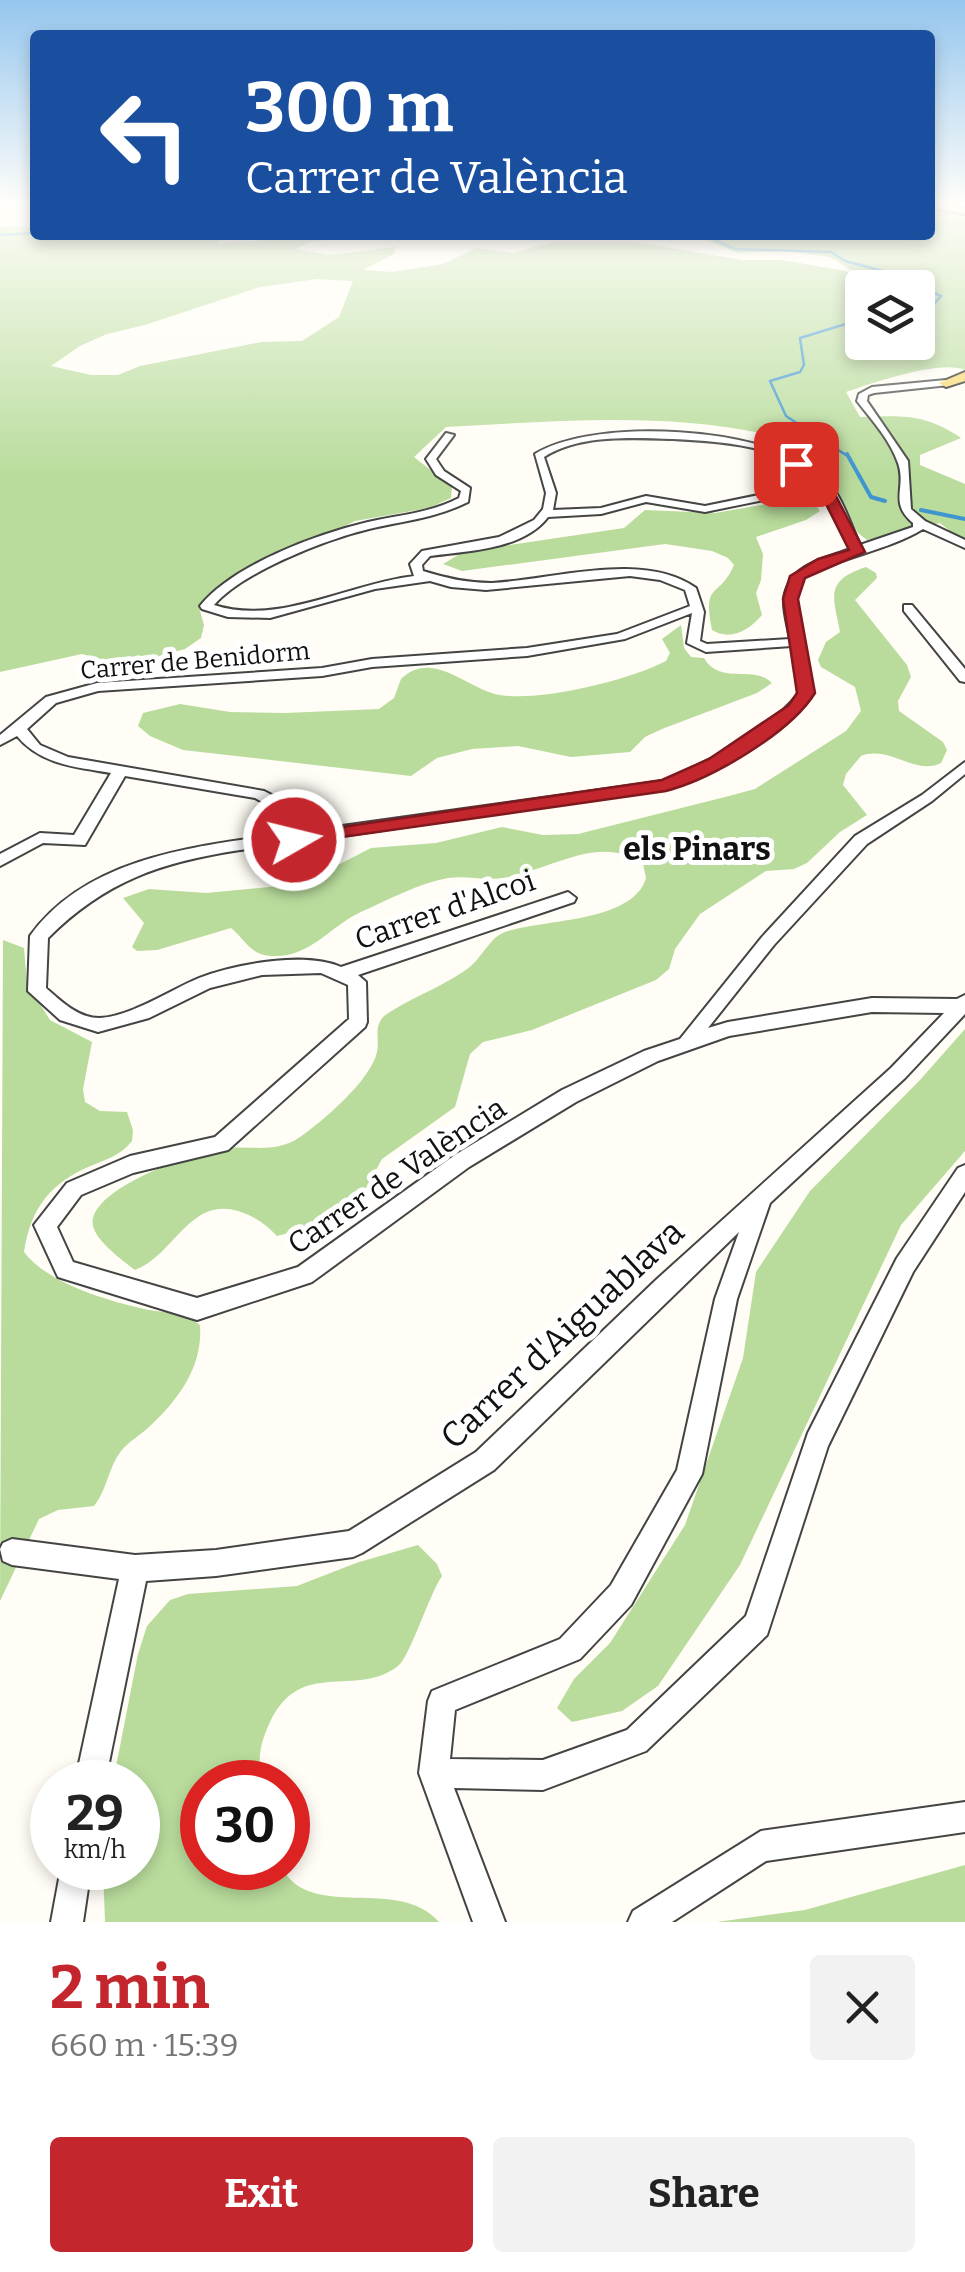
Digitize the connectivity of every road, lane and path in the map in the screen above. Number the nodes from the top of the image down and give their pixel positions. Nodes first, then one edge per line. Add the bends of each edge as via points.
1 (960, 381) edge
2 (448, 435) dead end
3 (829, 496) junction
4 (546, 514) junction
5 (919, 522) junction
6 (965, 546) edge
7 (858, 552) junction
8 (428, 578) junction
9 (697, 608) junction
10 (908, 608) dead end
11 (796, 642) junction
12 (965, 678) edge
13 (19, 729) junction
14 (0, 741) edge
15 (965, 766) edge
16 (120, 771) junction
17 (294, 840) junction
18 (0, 862) edge
19 (568, 898) dead end
20 (340, 974) junction
21 (963, 1004) edge
22 (686, 1044) junction
23 (965, 1174) edge
24 (762, 1199) junction
25 (12, 1552) dead end
26 (135, 1568) junction
27 (95, 1760) edge
28 (434, 1773) junction
29 (965, 1817) edge
30 (72, 1890) edge
31 (67, 1922) edge
32 (488, 1922) edge
33 (644, 1922) edge

1 - 5 street via 864,394 862,401 900,451 903,502
2 - 8 street via 431,460 466,490 464,500 447,510 326,538 236,580 206,606 226,615 260,616
3 - 4 street via 778,494 705,509 646,500
3 - 4 street via 820,478 747,443 613,436 572,440 539,456 551,490
3 - 7 street
4 - 8 street via 534,527 498,542 426,553 416,564 417,573
5 - 6 street
5 - 7 street via 918,529
7 - 11 street via 798,576 790,599
8 - 9 street via 470,588 649,574 690,588
9 - 11 street via 693,643 706,648
9 - 13 street, Carrer de Benidorm via 627,635 524,652 97,687 51,700
10 - 12 street
11 - 17 street via 806,693 796,708 716,763 666,785
13 - 14 street, Carrer de Benidorm
13 - 16 street via 35,748 64,761
15 - 22 street via 861,840 768,940
16 - 17 street via 259,794 286,808
16 - 18 street via 79,841 40,838
17 - 20 street via 131,868 72,902 39,936 38,992 66,1016 98,1025 262,970 324,966
19 - 20 street, Carrer d'Alcoi
20 - 22 street, Carrer de València via 357,982 358,1022 221,1144 130,1165 74,1189 45,1225 66,1270 197,1309 304,1275 462,1161 554,1105
21 - 22 street, Carrer de València via 872,1005 728,1029
21 - 24 street, Carrer d'Aiguablava
23 - 28 street via 905,1265 817,1442 757,1625 636,1741 543,1775
24 - 26 street, Carrer d'Aiguablava via 485,1461 354,1544
24 - 28 street via 726,1299 689,1474 621,1595 570,1650 442,1700
25 - 26 street, Carrer d'Aiguablava
26 - 27 street
28 - 32 street
29 - 33 street via 761,1846
30 - 31 street

